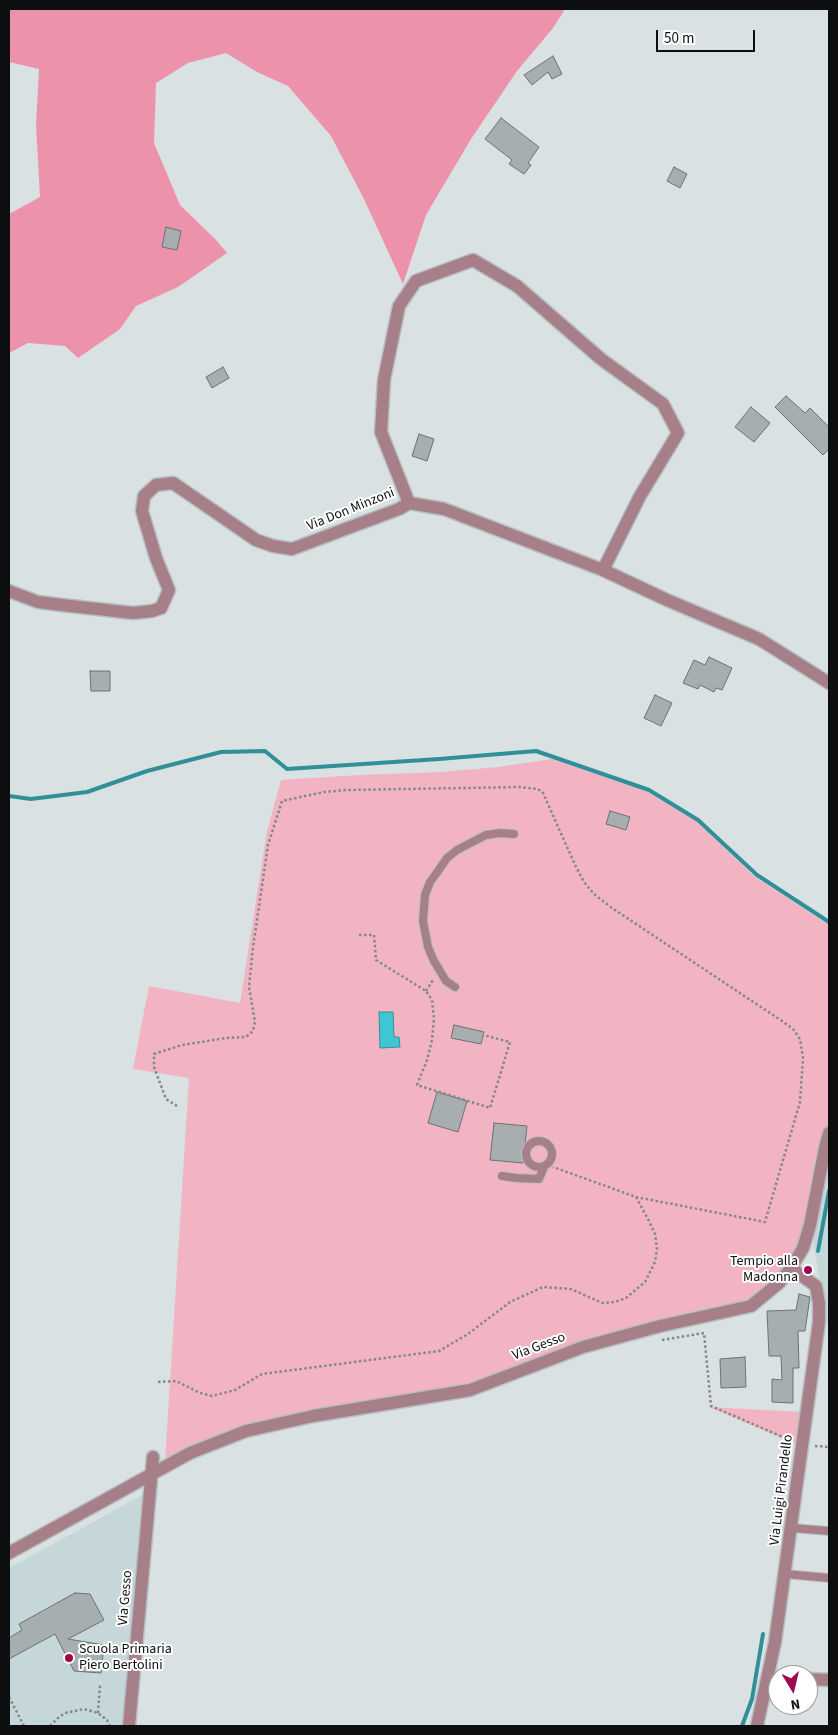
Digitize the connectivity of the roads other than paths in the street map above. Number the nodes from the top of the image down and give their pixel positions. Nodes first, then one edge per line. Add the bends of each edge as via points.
1 (409, 503) junction
2 (603, 570) junction
3 (9, 591) edge
4 (829, 683) edge
5 (514, 834) dead end
6 (455, 987) dead end
7 (829, 1133) edge
8 (546, 1166) road end
9 (502, 1176) dead end
10 (791, 1268) junction
11 (824, 1322) edge
12 (153, 1457) dead end
13 (152, 1473) junction
14 (792, 1528) junction
15 (829, 1531) edge
16 (9, 1553) edge
17 (785, 1574) junction
18 (829, 1578) edge
19 (774, 1665) edge
20 (768, 1694) edge
21 (129, 1726) edge
22 (757, 1726) edge

1 - 2 street, Via Don Minzoni via 444,509
1 - 2 street via 381,432 384,380 399,306 416,281 473,260 517,286 601,359 663,404 678,433 640,496
1 - 3 street, Via Don Minzoni via 292,549 256,540 173,484 156,485 144,496 142,512 169,590 161,608 133,613 38,602
2 - 4 street, Via Don Minzoni via 759,638
5 - 6 lane via 486,835 457,850 447,858 425,895 423,921 428,947 446,981
7 - 10 street, Via Gesso via 810,1225 803,1248
8 - 9 lane via 538,1179
10 - 11 street, Via Luigi Pirandello via 816,1286
10 - 13 street, Via Gesso via 779,1283 751,1306 583,1346 470,1390 314,1416 246,1431 190,1453
11 - 14 street, Via Luigi Pirandello
12 - 13 street, Via Gesso
13 - 16 street, Via Gesso
13 - 21 street, Via Gesso
14 - 15 lane
14 - 17 street, Via Luigi Pirandello
17 - 18 lane
17 - 19 street, Via Luigi Pirandello
20 - 22 street, Via Luigi Pirandello

